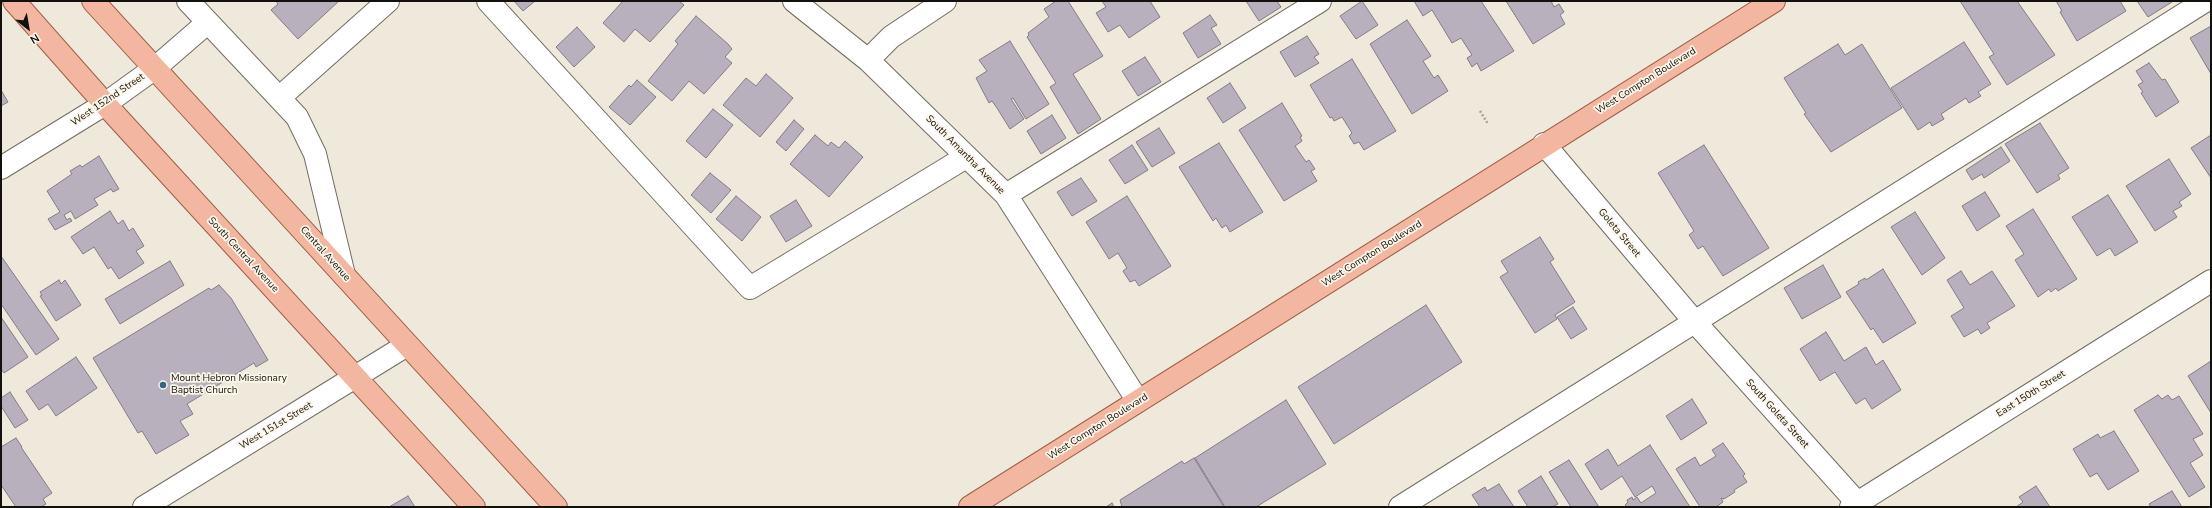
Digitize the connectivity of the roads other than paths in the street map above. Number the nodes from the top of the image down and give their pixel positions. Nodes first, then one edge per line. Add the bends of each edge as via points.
1 (14, 1) edge
2 (93, 1) edge
3 (188, 1) edge
4 (388, 1) edge
5 (488, 1) edge
6 (794, 1) edge
7 (945, 1) edge
8 (1320, 1) edge
9 (1774, 1) edge
10 (2205, 1) edge
11 (207, 22) junction
12 (868, 60) junction
13 (155, 68) junction
14 (279, 98) junction
15 (105, 104) junction
16 (1544, 144) junction
17 (966, 157) junction
18 (1, 168) edge
19 (1006, 195) junction
20 (344, 275) junction
21 (2211, 281) edge
22 (1694, 321) junction
23 (407, 345) junction
24 (356, 377) junction
25 (1138, 402) junction
26 (978, 505) edge
27 (1856, 506) edge
28 (144, 507) edge
29 (474, 507) edge
30 (556, 507) edge
31 (1400, 507) edge

1 - 15 main road, South Central Avenue
2 - 13 main road, Central Avenue
3 - 11 street
4 - 14 street
5 - 17 street via 750,288
6 - 12 street, South Amantha Avenue
7 - 12 street via 891,37
8 - 19 street
9 - 16 main road, West Compton Boulevard
10 - 22 street
11 - 13 street, West 152nd Street
11 - 14 street
12 - 17 street, South Amantha Avenue
13 - 15 street, West 152nd Street
13 - 20 main road, Central Avenue
14 - 20 street via 296,117 315,154
15 - 18 street, West 152nd Street
15 - 24 main road, South Central Avenue
16 - 22 street, Goleta Street
16 - 25 main road, West Compton Boulevard
17 - 19 street, South Amantha Avenue
19 - 25 street, South Amantha Avenue
20 - 23 main road, Central Avenue
21 - 27 street, East 150th Street
22 - 27 street, South Goleta Street
22 - 31 street
23 - 24 street, West 151st Street
23 - 30 main road, Central Avenue
24 - 28 street, West 151st Street
24 - 29 main road, South Central Avenue
25 - 26 main road, West Compton Boulevard

